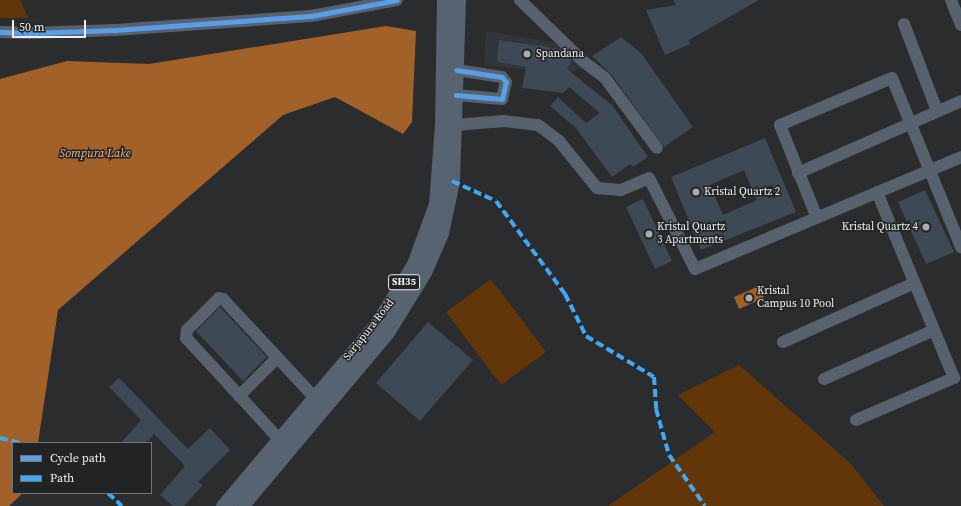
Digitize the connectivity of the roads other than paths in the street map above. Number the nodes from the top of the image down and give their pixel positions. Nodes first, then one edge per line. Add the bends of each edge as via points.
1 (397, 0) edge
2 (444, 0) edge
3 (458, 0) edge
4 (520, 0) edge
5 (951, 0) edge
6 (904, 24) dead end
7 (961, 25) edge
8 (0, 32) edge
9 (457, 70) junction
10 (456, 95) junction
11 (961, 100) edge
12 (937, 111) junction
13 (909, 123) junction
14 (448, 125) junction
15 (657, 148) dead end
16 (961, 157) edge
17 (929, 170) junction
18 (798, 173) junction
19 (877, 192) junction
20 (817, 218) junction
21 (957, 223) edge
22 (961, 247) edge
23 (914, 282) junction
24 (934, 330) junction
25 (782, 342) dead end
26 (277, 358) junction
27 (824, 379) dead end
28 (239, 396) junction
29 (315, 398) junction
30 (856, 420) dead end
31 (279, 439) junction
32 (259, 474) junction
33 (223, 506) edge
34 (241, 506) edge

1 - 8 street via 311,16 107,30
2 - 14 main road, Sarjapura Road / SH35
3 - 9 main road, Sarjapura Road
4 - 15 street via 584,62 605,78
5 - 7 street
6 - 12 street
9 - 10 main road, Sarjapura Road
9 - 10 street via 502,77 506,82 502,99
10 - 14 main road, Sarjapura Road
11 - 12 street
12 - 13 street
13 - 17 street
13 - 18 street
13 - 18 street via 892,78 780,125
14 - 20 street via 504,121 538,125 559,141 597,188 620,190 650,178 695,269
14 - 29 main road, Sarjapura Road / SH35 via 436,204 414,264 377,324
14 - 32 main road, Sarjapura Road via 452,180 441,233 409,300 387,332
16 - 17 street
17 - 19 street
17 - 21 street
18 - 20 street
19 - 20 street
19 - 23 street
21 - 22 street
23 - 24 street
23 - 25 street
24 - 27 street
24 - 30 street via 954,378
26 - 28 street
26 - 28 street via 223,299 219,298 187,330 186,338
26 - 29 street
28 - 31 street
29 - 31 main road, Sarjapura Road / SH35
31 - 32 main road, Sarjapura Road / SH35
32 - 33 main road, Sarjapura Road / SH35
32 - 34 main road, Sarjapura Road

